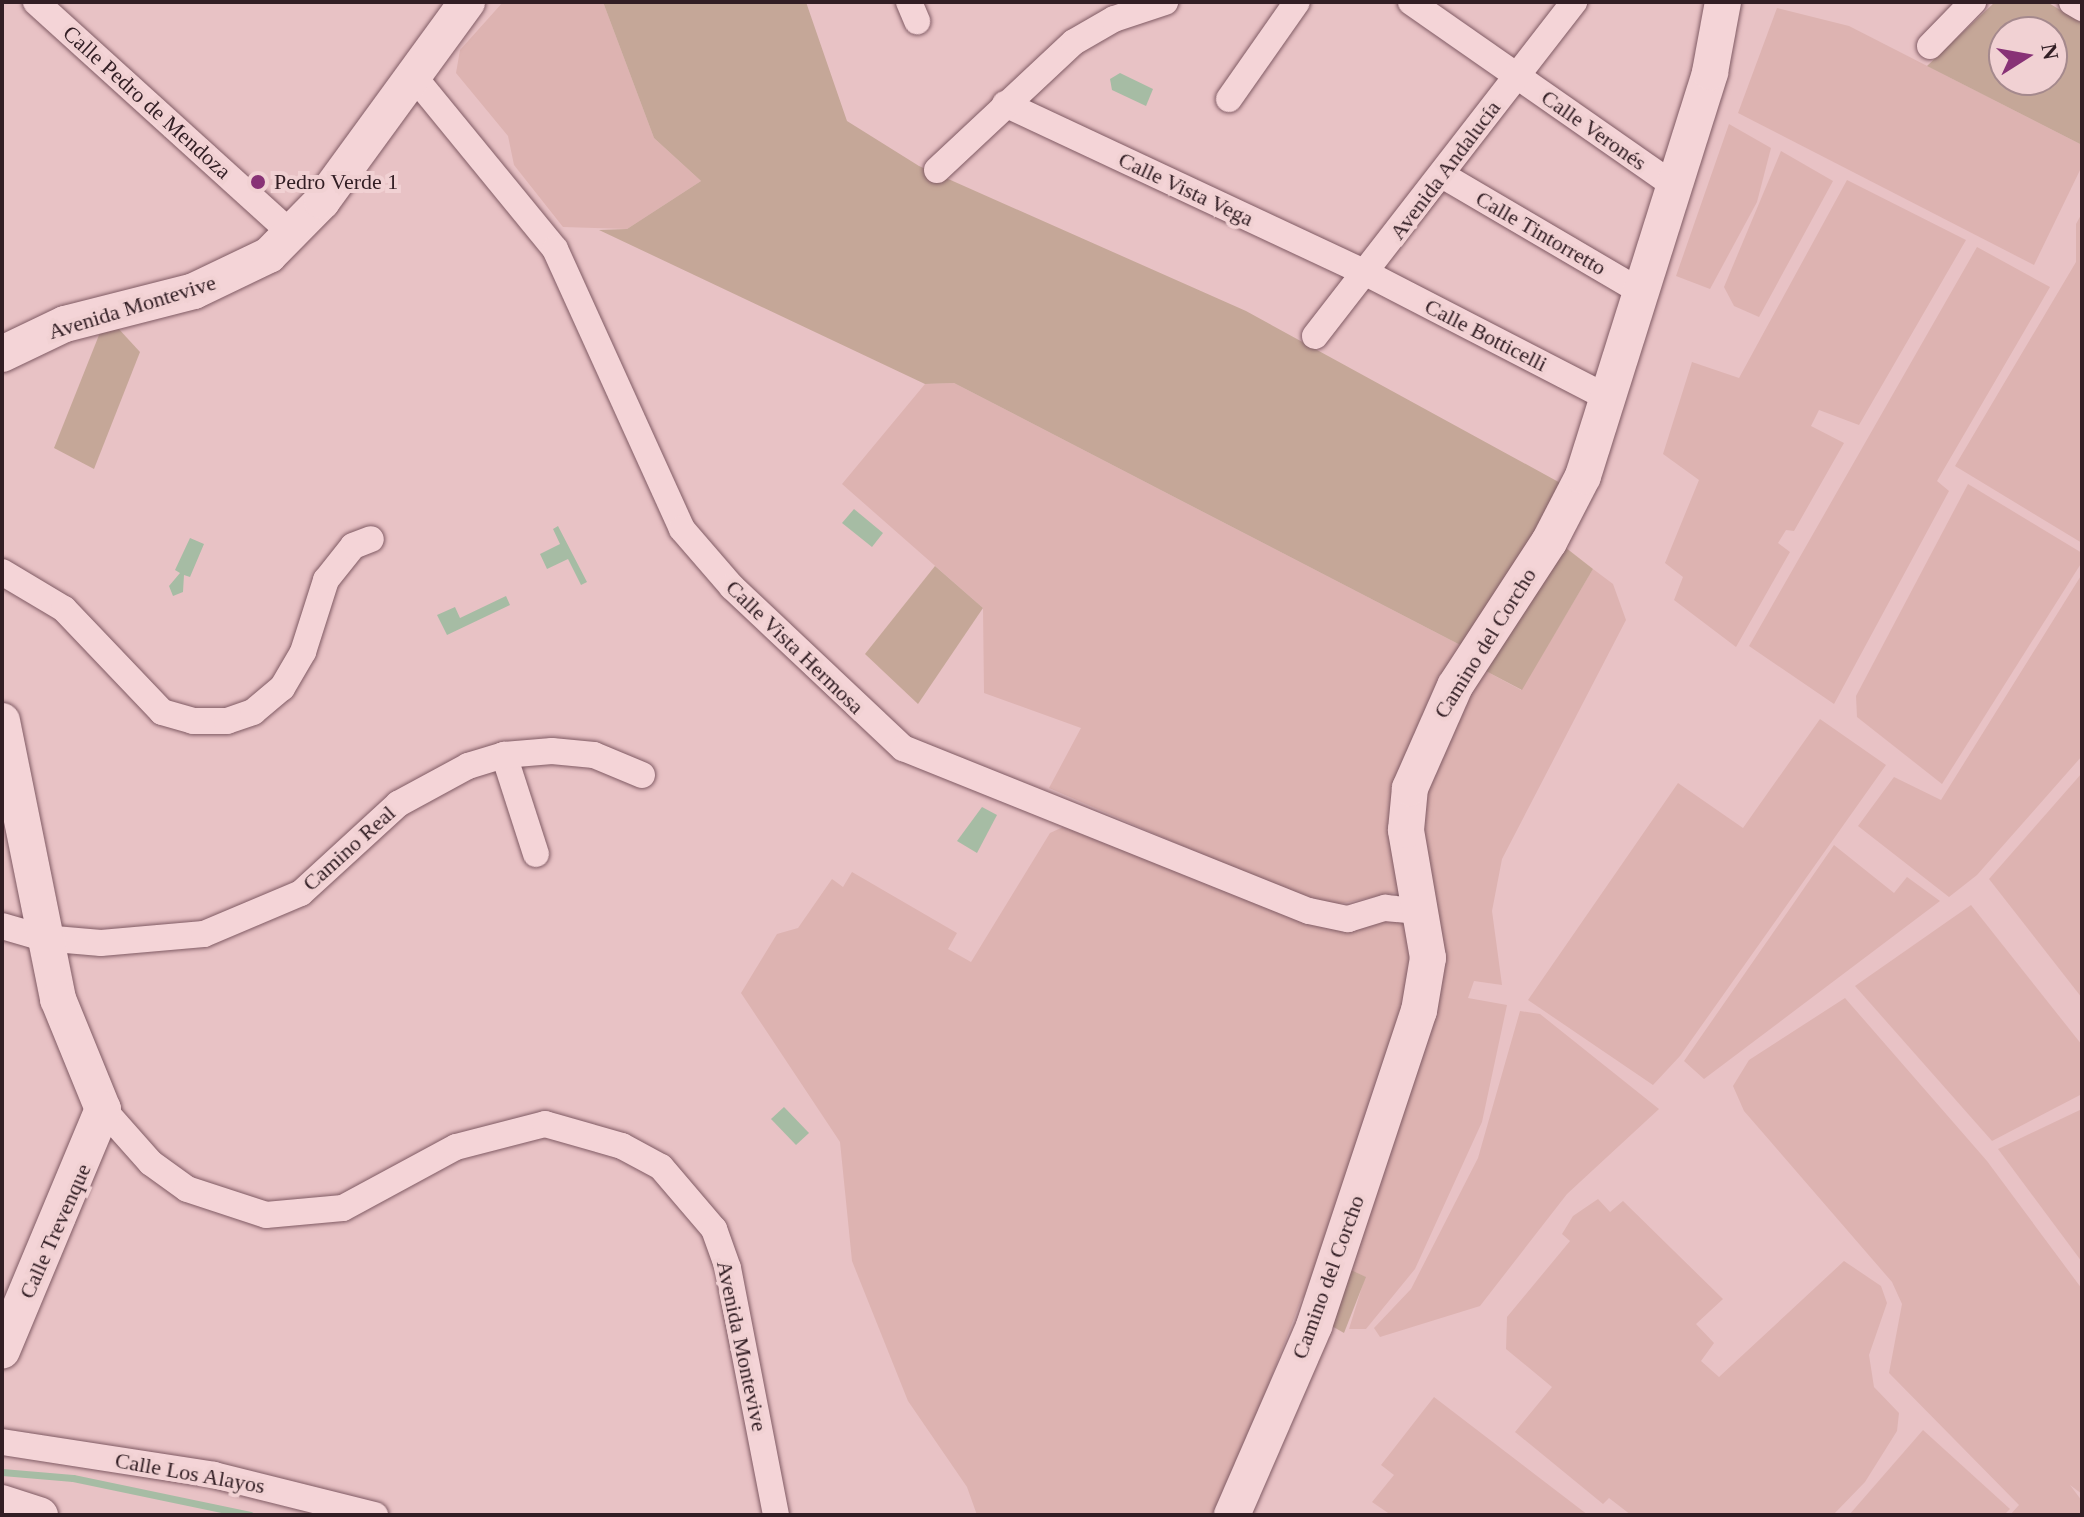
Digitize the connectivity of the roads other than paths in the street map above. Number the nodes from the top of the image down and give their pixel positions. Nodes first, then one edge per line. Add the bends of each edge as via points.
1 (36, 2) edge
2 (467, 2) edge
3 (1165, 2) edge
4 (1297, 2) edge
5 (1411, 2) edge
6 (1574, 2) edge
7 (1723, 2) edge
8 (1973, 2) edge
9 (2072, 2) edge
10 (2082, 8) edge
11 (1930, 46) dead end
12 (411, 73) junction
13 (1517, 76) junction
14 (1229, 99) dead end
15 (1005, 104) junction
16 (937, 170) dead end
17 (1442, 175) junction
18 (1672, 184) junction
19 (292, 234) junction
20 (1366, 273) junction
21 (1640, 291) junction
22 (1315, 336) dead end
23 (2, 354) edge
24 (1606, 397) junction
25 (371, 539) dead end
26 (2, 572) edge
27 (2, 721) edge
28 (504, 755) junction
29 (642, 775) dead end
30 (536, 854) dead end
31 (1419, 911) junction
32 (2, 926) edge
33 (43, 938) junction
34 (103, 1109) junction
35 (2, 1351) edge
36 (2, 1442) edge
37 (2, 1503) edge
38 (40, 1515) edge
39 (375, 1515) edge
40 (776, 1515) edge
41 (1232, 1515) edge

1 - 19 street, Calle Pedro de Mendoza
2 - 12 street, Avenida Montevive
3 - 15 street via 1114,19 1074,42
4 - 14 street
5 - 13 street, Calle Veronés
6 - 13 street, Avenida Andalucía
7 - 18 street, Camino del Corcho via 1710,72
8 - 11 street
9 - 10 street
12 - 19 street, Avenida Montevive
12 - 31 street, Calle Vista Hermosa via 555,249 682,529 732,587 903,748 1309,911 1348,919 1385,908
13 - 17 street, Avenida Andalucía
13 - 18 street, Calle Veronés
15 - 16 street
15 - 20 street, Calle Vista Vega
17 - 20 street, Avenida Andalucía
17 - 21 street, Calle Tintorretto
18 - 21 street, Camino del Corcho
19 - 23 street, Avenida Montevive via 240,273 65,324
20 - 22 street, Avenida Andalucía
20 - 24 street, Calle Botticelli
21 - 24 street, Camino del Corcho
24 - 31 street, Camino del Corcho via 1583,476 1549,542 1430,732 1410,788 1406,830
25 - 26 street via 353,546 326,580 303,652 282,688 253,712 227,721 162,712 64,609
27 - 33 street, Avenida Montevive
28 - 29 street, Camino Real via 594,755
28 - 30 street
28 - 33 street, Camino Real via 434,781 398,804 301,893 253,918 158,941
31 - 41 street, Camino del Corcho via 1428,958 1419,1011 1314,1326
32 - 33 street, Camino Real
33 - 34 street, Avenida Montevive via 58,999
34 - 35 street, Calle Trevenque
34 - 40 street, Avenida Montevive via 151,1163 187,1189 266,1215 343,1208 456,1147 545,1124 622,1146 661,1167 714,1229 728,1268
36 - 39 street, Calle Los Alayos via 214,1475
37 - 38 street

